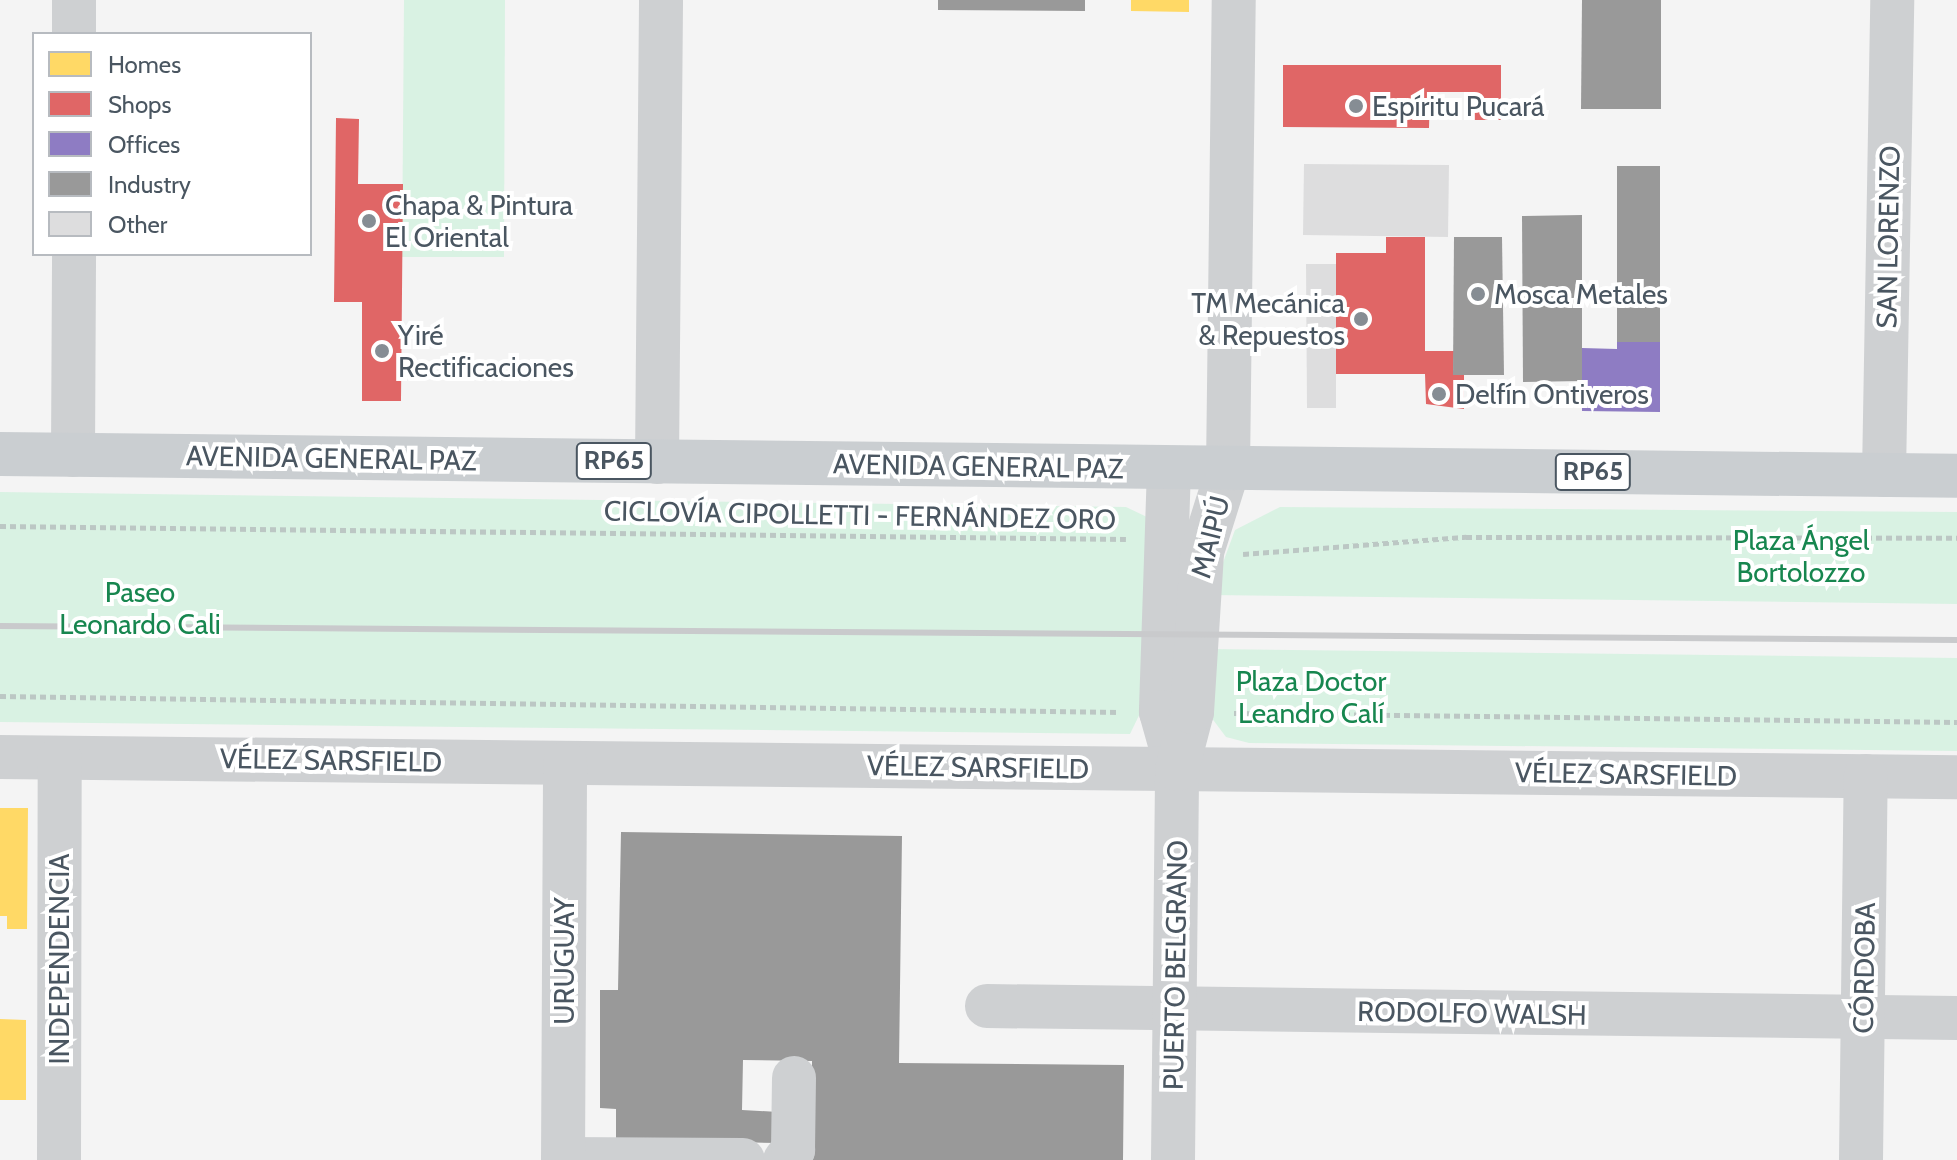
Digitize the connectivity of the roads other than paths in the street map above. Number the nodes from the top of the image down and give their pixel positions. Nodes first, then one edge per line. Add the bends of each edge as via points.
1 (74, 0) edge
2 (661, 0) edge
3 (1234, 0) edge
4 (1892, 0) edge
5 (74, 32) edge
6 (74, 256) edge
7 (0, 454) edge
8 (73, 455) junction
9 (657, 462) junction
10 (1169, 468) junction
11 (1228, 469) junction
12 (1884, 475) junction
13 (1957, 476) edge
14 (1184, 549) junction
15 (0, 757) edge
16 (60, 758) junction
17 (565, 763) junction
18 (1177, 769) junction
19 (1866, 776) junction
20 (1957, 777) edge
21 (987, 1006) dead end
22 (1175, 1010) junction
23 (1863, 1017) junction
24 (1957, 1018) edge
25 (794, 1078) dead end
26 (644, 1159) edge
27 (59, 1160) edge
28 (563, 1160) edge
29 (743, 1160) edge
30 (785, 1160) edge
31 (1173, 1160) edge
32 (1861, 1160) edge

1 - 5 street
2 - 9 street
3 - 11 street, MAIPÚ
4 - 12 street, SAN LORENZO
6 - 8 street
7 - 8 main road, AVENIDA GENERAL PAZ / RP65
8 - 9 main road, AVENIDA GENERAL PAZ / RP65
9 - 10 main road, AVENIDA GENERAL PAZ / RP65
10 - 11 main road, AVENIDA GENERAL PAZ / RP65
10 - 14 street, MAIPÚ
11 - 12 main road, AVENIDA GENERAL PAZ / RP65
11 - 14 street, MAIPÚ
12 - 13 main road, AVENIDA GENERAL PAZ / RP65
14 - 18 street, MAIPÚ
15 - 16 street, VÉLEZ SARSFIELD
16 - 17 street, VÉLEZ SARSFIELD
16 - 27 street, INDEPENDENCIA
17 - 18 street, VÉLEZ SARSFIELD
17 - 28 street, URUGUAY
18 - 19 street, VÉLEZ SARSFIELD
18 - 22 street, PUERTO BELGRANO
19 - 20 street, VÉLEZ SARSFIELD
19 - 23 street, CÓRDOBA
21 - 22 street, RODOLFO WALSH
22 - 23 street, RODOLFO WALSH
22 - 31 street, PUERTO BELGRANO
23 - 24 street, RODOLFO WALSH
23 - 32 street, CÓRDOBA
25 - 30 street via 793,1150
26 - 28 street
26 - 29 street

